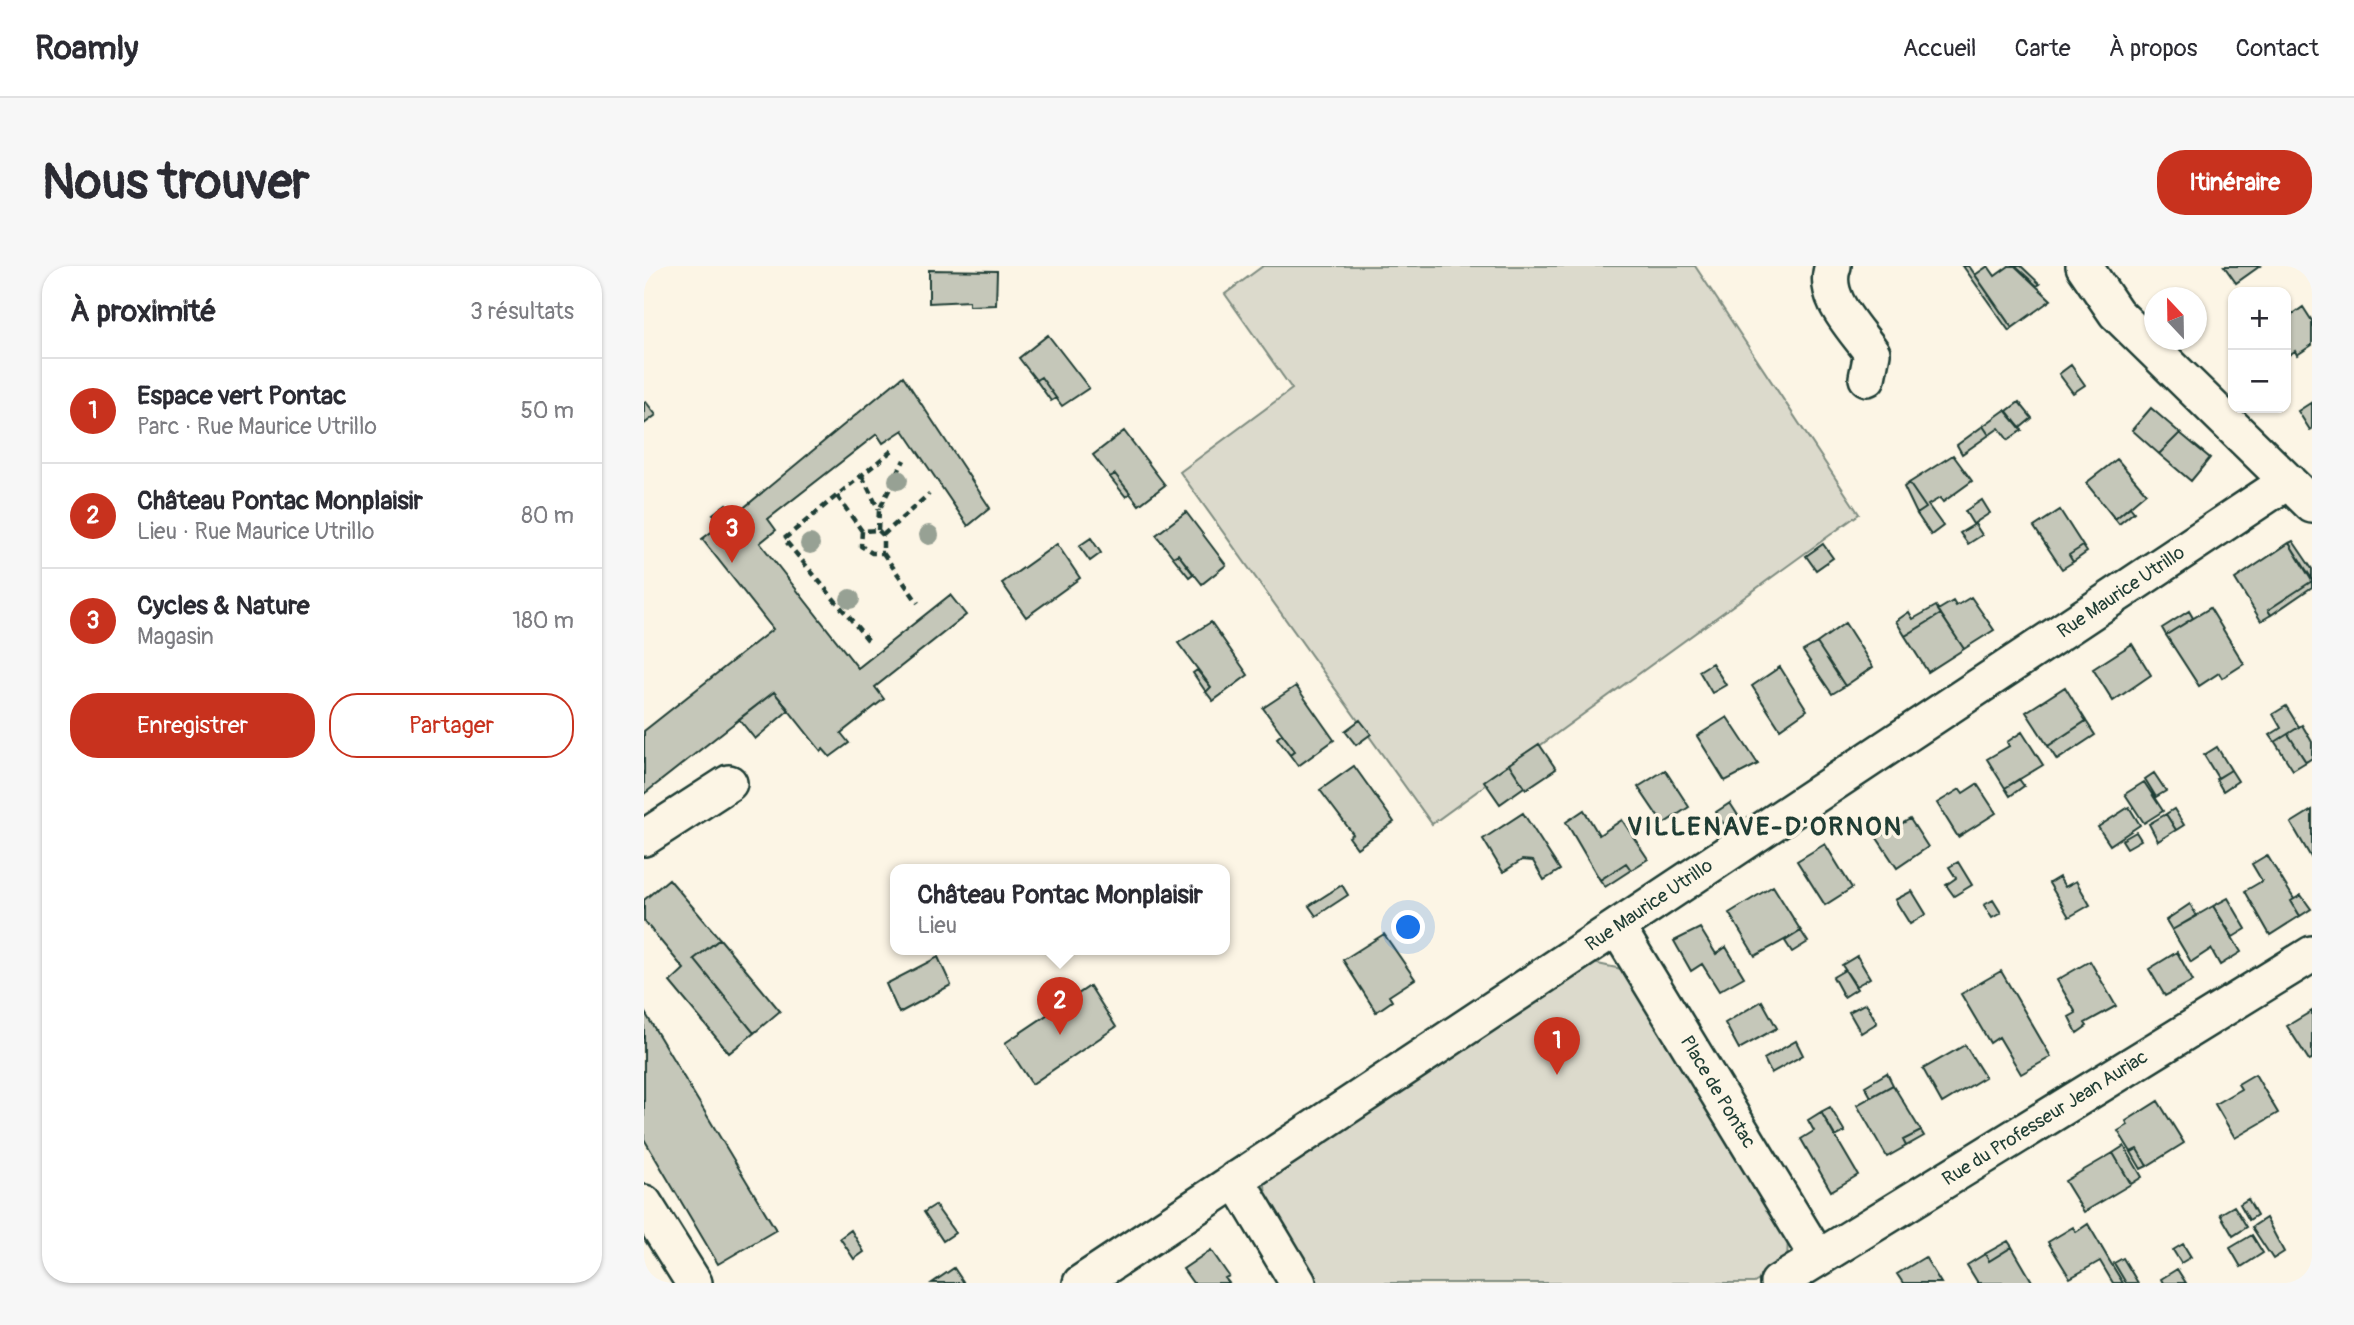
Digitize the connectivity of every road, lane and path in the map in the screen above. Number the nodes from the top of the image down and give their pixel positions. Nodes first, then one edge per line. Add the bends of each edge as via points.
1 (1833, 266) edge
2 (2084, 266) edge
3 (1867, 379) dead end
4 (895, 448) dead end
5 (904, 460) dead end
6 (862, 476) junction
7 (2300, 493) edge
8 (929, 494) dead end
9 (837, 496) junction
10 (879, 510) junction
11 (878, 530) junction
12 (862, 531) junction
13 (883, 535) junction
14 (883, 552) junction
15 (918, 603) dead end
16 (868, 640) dead end
17 (729, 783) dead end
18 (644, 838) edge
19 (1617, 927) junction
20 (2312, 954) edge
21 (1236, 1180) junction
22 (644, 1203) edge
23 (1818, 1258) junction
24 (694, 1283) edge
25 (1081, 1283) edge
26 (1298, 1283) edge
27 (1777, 1283) edge

1 - 3 street via 1828,279 1834,299 1872,353
2 - 7 street via 2116,313
4 - 6 path
5 - 10 path
6 - 9 path
6 - 10 path
7 - 19 street, Rue Maurice Utrillo
8 - 13 path
9 - 12 path
9 - 16 path via 785,539
10 - 11 path
11 - 12 path
11 - 13 path
12 - 14 path via 861,546 872,553
13 - 14 path
14 - 15 path
17 - 18 street
19 - 21 street, Rue Maurice Utrillo
19 - 23 street, Place de Pontac
20 - 23 street, Rue du Professeur Jean Auriac
21 - 25 street, Rue Maurice Utrillo
21 - 26 street
22 - 24 street
23 - 27 street, Rue du Professeur Jean Auriac

